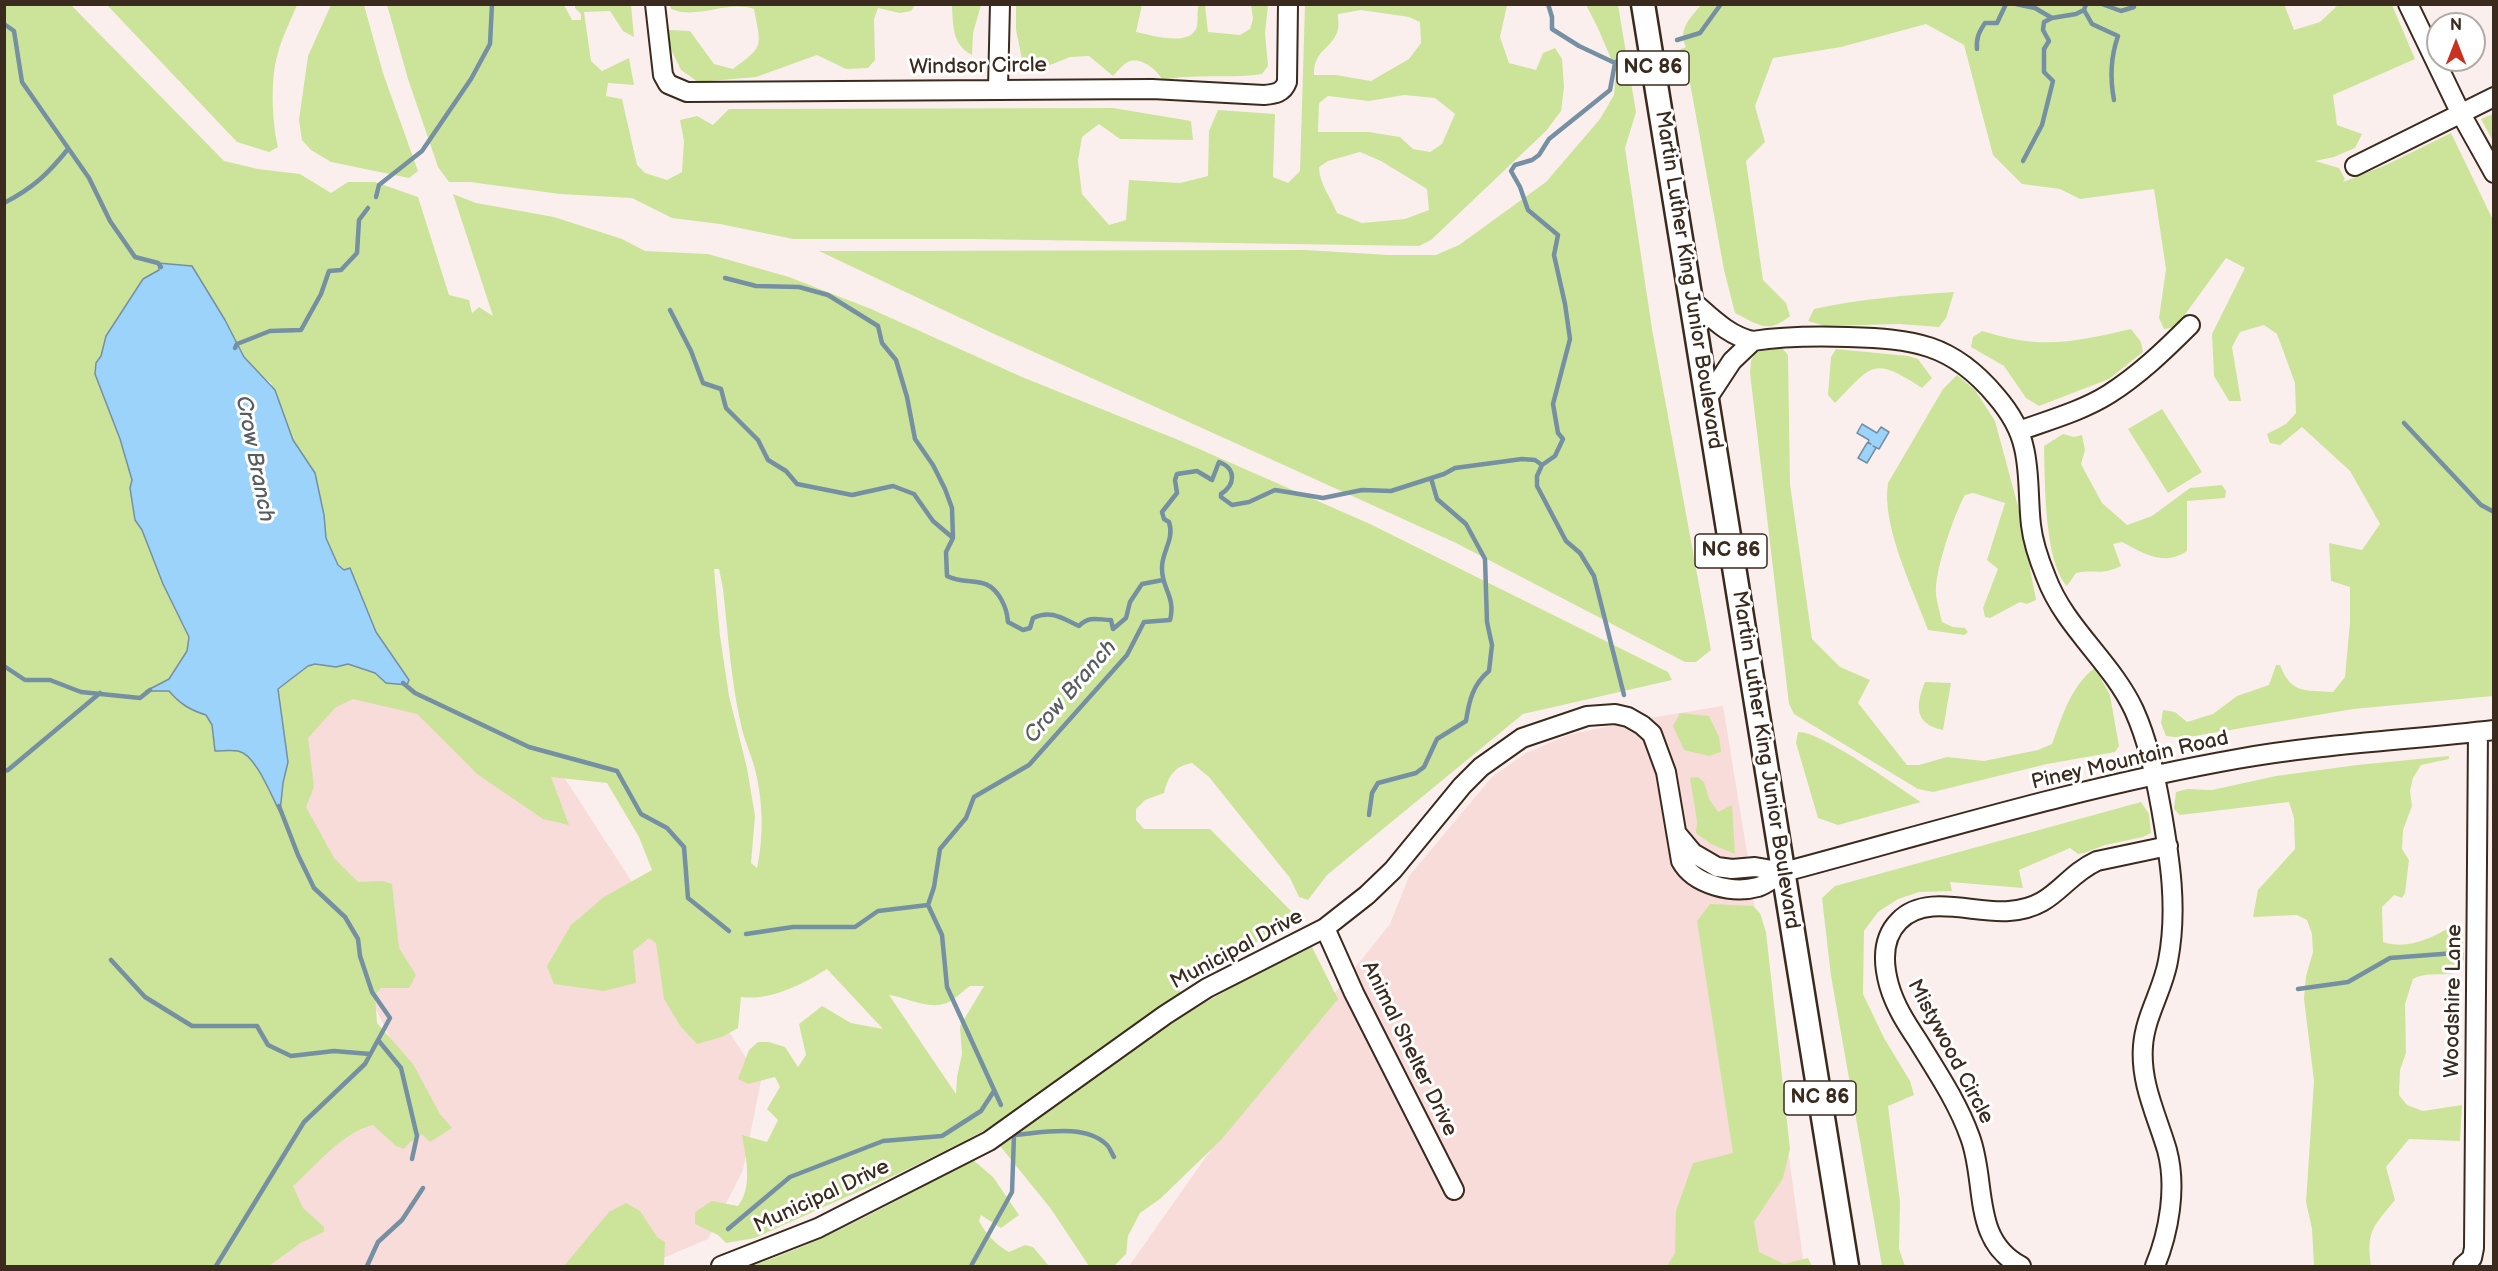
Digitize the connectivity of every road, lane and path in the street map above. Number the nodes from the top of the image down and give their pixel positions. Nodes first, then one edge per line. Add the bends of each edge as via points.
1 (655, 4) edge
2 (1000, 4) edge
3 (1288, 4) edge
4 (1643, 4) edge
5 (2408, 4) edge
6 (998, 88) junction
7 (2493, 97) edge
8 (2461, 114) junction
9 (2355, 166) dead end
10 (2493, 173) edge
11 (1691, 300) junction
12 (2190, 325) dead end
13 (1753, 341) junction
14 (1707, 399) junction
15 (2019, 431) junction
16 (2486, 731) edge
17 (2154, 775) junction
18 (2168, 846) junction
19 (1784, 872) junction
20 (1325, 928) junction
21 (1454, 1190) dead end
22 (721, 1266) edge
23 (1847, 1266) edge
24 (2021, 1266) edge
25 (2155, 1266) edge
26 (2463, 1266) edge

1 - 6 street, Windsor Circle via 663,75 668,84 687,92
2 - 6 street
3 - 6 street, Windsor Circle via 1287,81 1285,89 1278,93 1264,96 1152,89
4 - 11 main road, Martin Luther King Junior Boulevard / NC 86
5 - 8 street
7 - 8 street
8 - 9 street
8 - 10 street
11 - 13 street via 1727,330
11 - 14 main road, Martin Luther King Junior Boulevard / NC 86
12 - 15 street via 2161,355 2109,394
13 - 14 street via 1732,361
13 - 15 street via 1840,337 1894,339 1932,347 1985,382
14 - 19 main road, Martin Luther King Junior Boulevard / NC 86
15 - 17 street via 2027,470 2031,526 2047,581 2068,618 2123,690 2138,719
16 - 17 street, Piney Mountain Road via 2240,758
16 - 26 street, Woodshire Lane via 2474,1248 2472,1258
17 - 18 street
17 - 19 street, Piney Mountain Road
18 - 24 street, Mistywood Circle via 2097,861 2052,897 2026,909 1992,912 1917,908 1899,920 1888,936 1884,956 1897,1007 1944,1084 1971,1138 1987,1229 1996,1247
18 - 25 street via 2173,903 2168,963 2151,1009 2143,1047 2147,1088 2170,1169 2170,1210
19 - 20 street, Municipal Drive via 1759,886 1737,888 1714,885 1685,869 1666,772 1652,734 1628,717 1587,716 1522,738 1481,767 1393,870
19 - 23 main road, Martin Luther King Junior Boulevard / NC 86
20 - 21 street, Animal Shelter Drive
20 - 22 street, Municipal Drive via 1208,988 1165,1015 989,1141 818,1228

